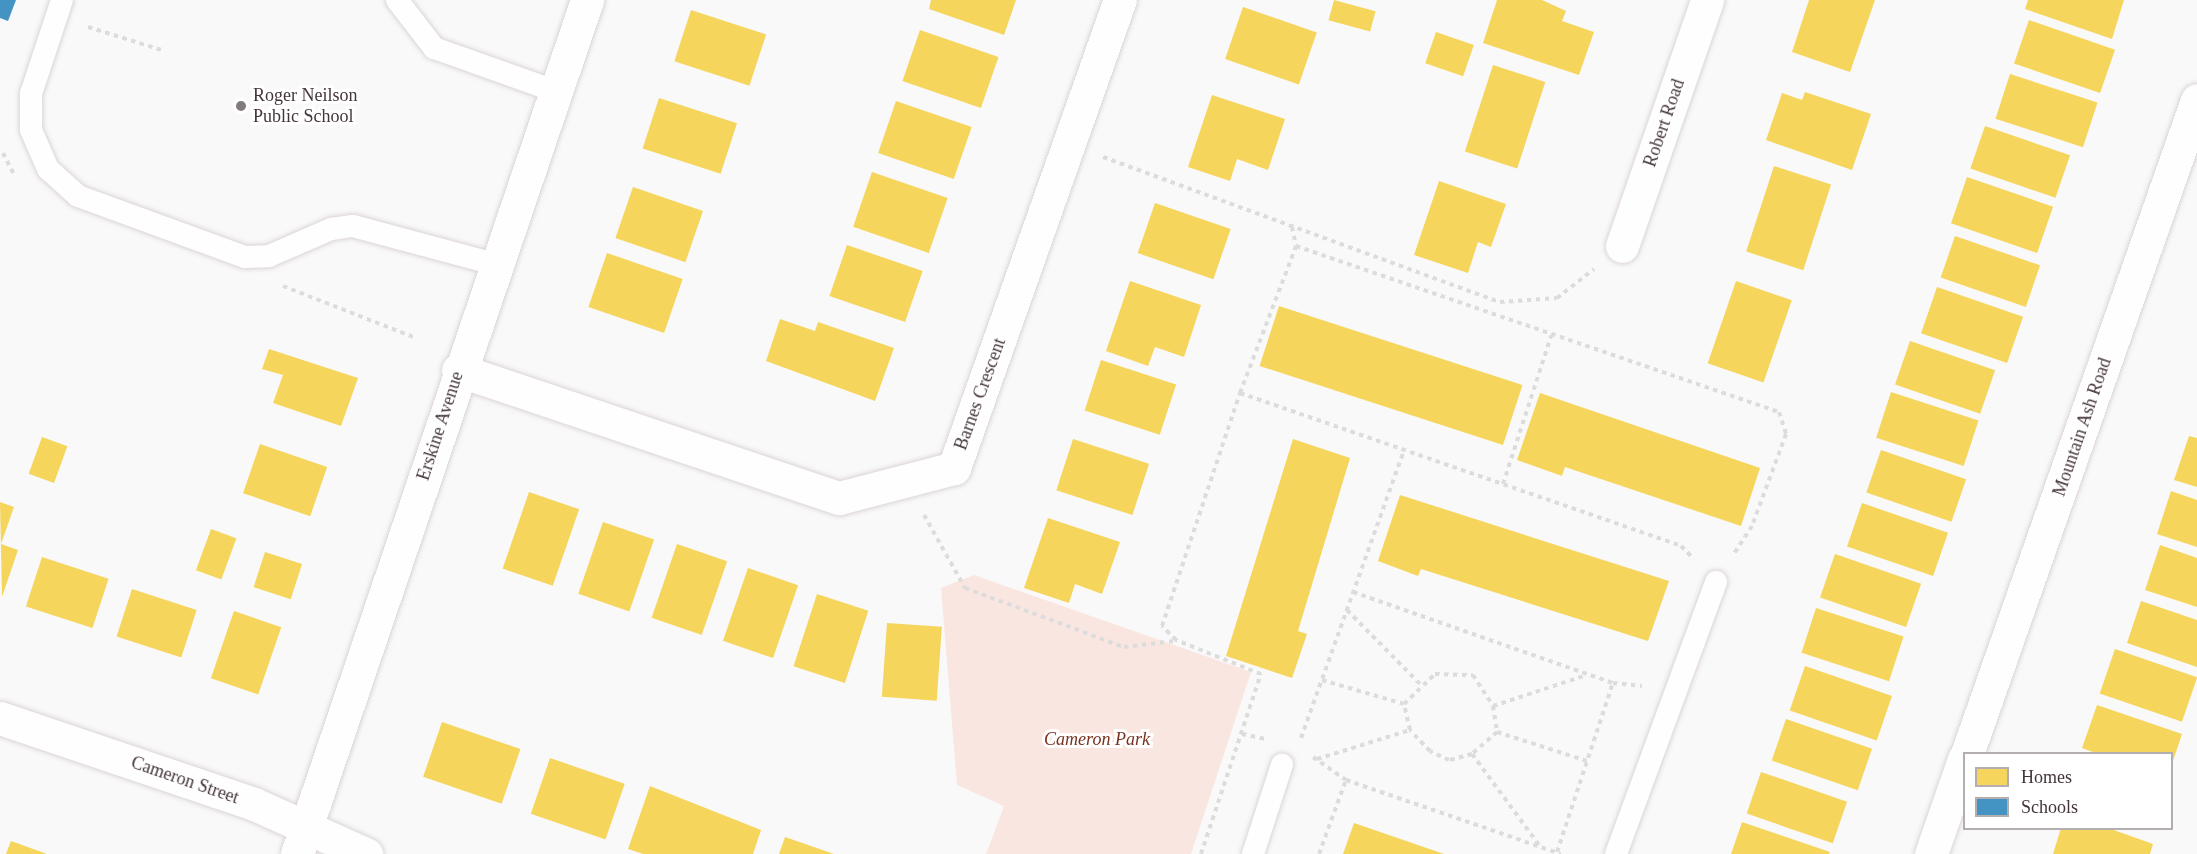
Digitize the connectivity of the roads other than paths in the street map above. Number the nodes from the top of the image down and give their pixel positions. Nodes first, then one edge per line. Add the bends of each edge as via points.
1 (397, 0) edge
2 (587, 0) edge
3 (1120, 0) edge
4 (1707, 0) edge
5 (59, 8) edge
6 (555, 91) junction
7 (2197, 100) edge
8 (1622, 246) road end
9 (495, 264) junction
10 (458, 370) junction
11 (1716, 582) road end
12 (0, 717) edge
13 (1966, 752) edge
14 (1282, 765) road end
15 (1963, 765) edge
16 (301, 841) edge
17 (366, 854) edge
18 (1253, 854) edge
19 (1616, 854) edge
20 (1931, 854) edge

1 - 6 lane via 435,48
2 - 6 street, Erskine Avenue
3 - 10 street, Barnes Crescent via 954,468 839,498
4 - 8 street, Robert Road
5 - 9 lane via 31,94 31,130 48,169 78,196 245,257 268,256 331,229 353,226
6 - 9 street, Erskine Avenue
7 - 13 street, Mountain Ash Road
9 - 10 street, Erskine Avenue
10 - 16 street, Erskine Avenue
11 - 19 lane
12 - 16 street, Cameron Street via 254,804
14 - 18 lane
15 - 20 street
16 - 17 street, Cameron Street

